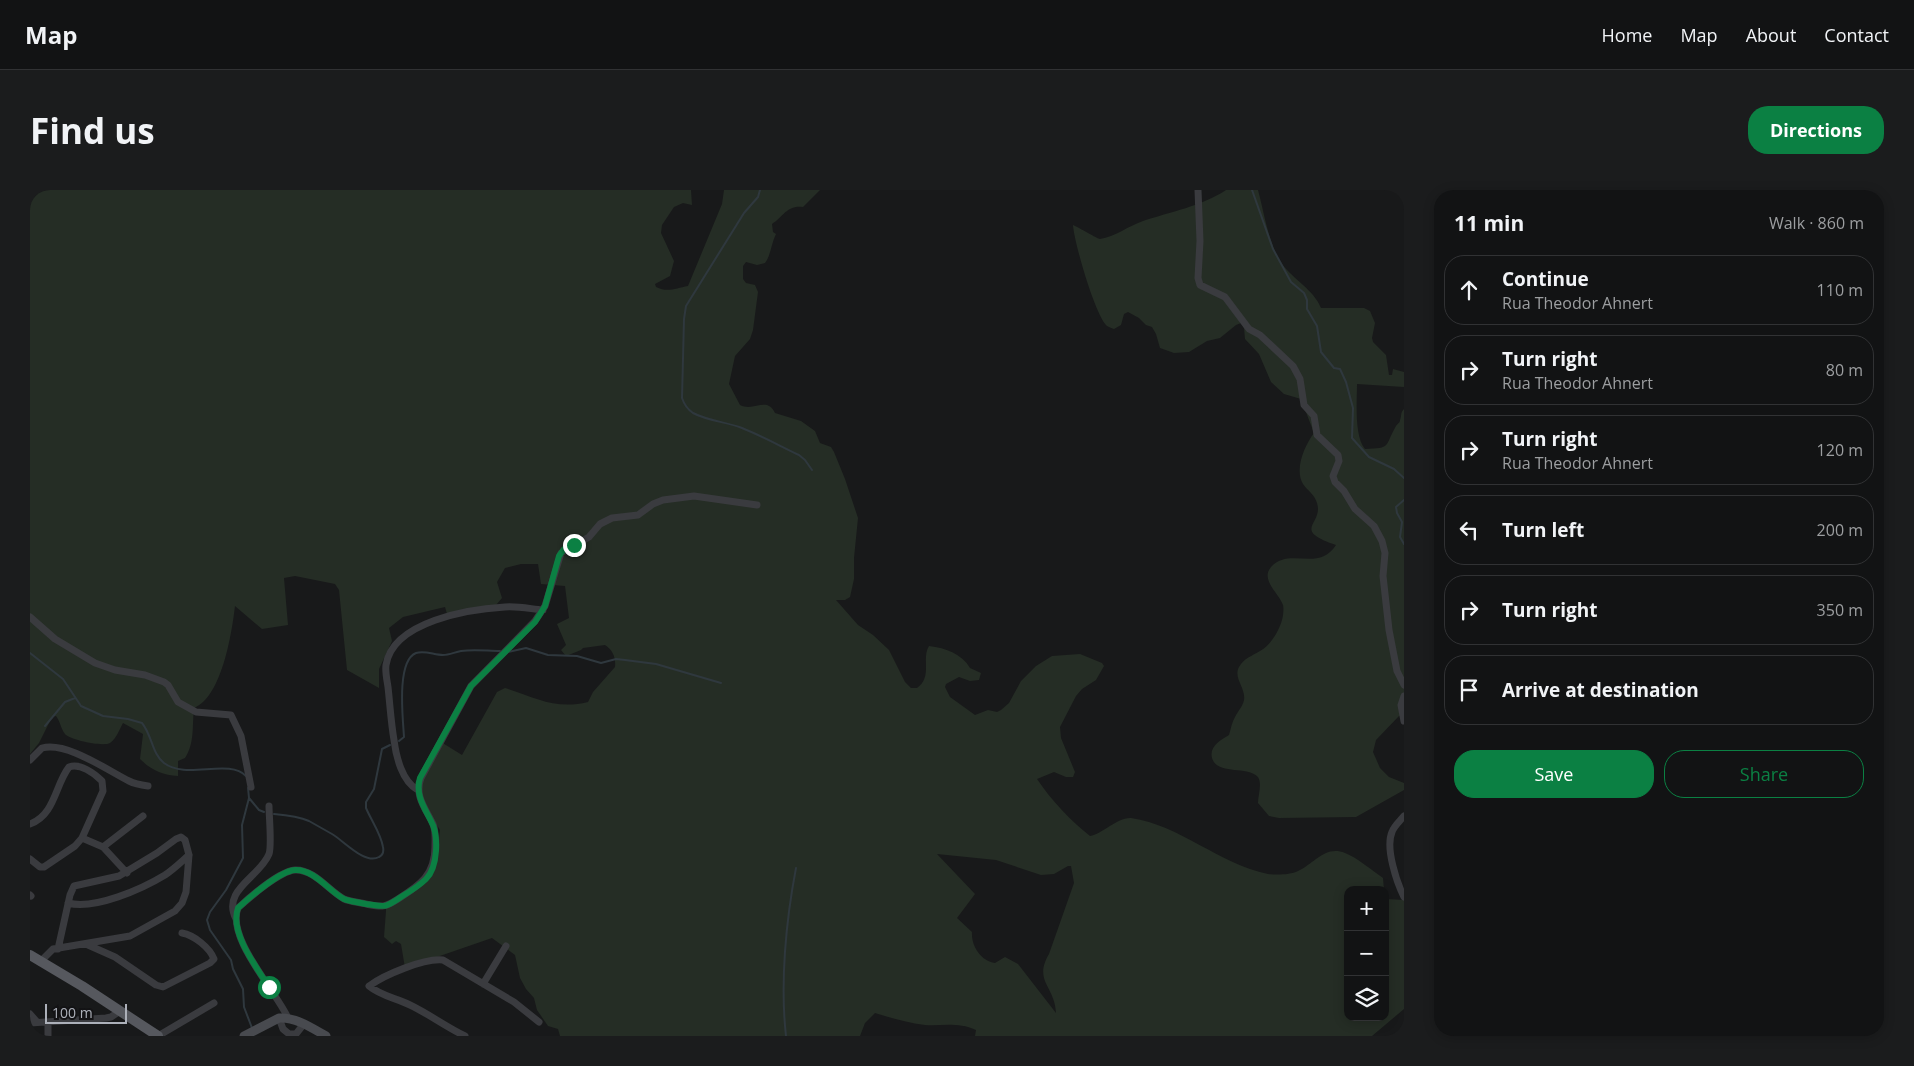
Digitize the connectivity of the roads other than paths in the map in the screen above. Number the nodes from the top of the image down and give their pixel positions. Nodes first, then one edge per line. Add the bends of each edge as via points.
1 (1198, 190) edge
2 (757, 505) dead end
3 (543, 610) junction
4 (30, 618) edge
5 (1404, 685) edge
6 (1404, 696) edge
7 (1404, 721) edge
8 (30, 760) edge
9 (148, 786) dead end
10 (251, 787) dead end
11 (418, 790) junction
12 (269, 806) dead end
13 (143, 816) dead end
14 (1404, 816) edge
15 (30, 824) edge
16 (82, 838) junction
17 (103, 847) junction
18 (189, 852) junction
19 (30, 859) edge
20 (127, 873) junction
21 (1404, 897) edge
22 (68, 904) junction
23 (237, 921) junction
24 (182, 933) dead end
25 (88, 945) junction
26 (506, 946) dead end
27 (58, 949) junction
28 (30, 955) edge
29 (40, 962) junction
30 (482, 984) junction
31 (214, 1003) dead end
32 (120, 1011) junction
33 (30, 1014) edge
34 (284, 1018) junction
35 (33, 1022) edge
36 (48, 1022) junction
37 (539, 1022) dead end
38 (304, 1025) junction
39 (251, 1032) edge
40 (453, 1033) edge
41 (285, 1034) edge
42 (48, 1036) edge
43 (158, 1036) edge
44 (326, 1036) edge
45 (466, 1036) edge

1 - 5 street via 1200,285 1225,297 1245,325 1293,366 1300,378 1304,405 1314,416 1317,436 1338,455 1334,482 1355,509 1374,526 1382,541 1389,630 1396,671
2 - 3 street via 690,496 658,502 638,515 612,518 600,524 589,537 561,553
3 - 11 street via 465,694
3 - 11 street via 507,607 456,615 419,626 396,645 386,664 393,736 396,754 406,777
4 - 10 street via 55,640 95,663 164,682 178,702 196,712 231,715 241,736
6 - 7 street via 1401,704
8 - 9 street via 42,748 60,748
11 - 23 street via 435,830 435,856 425,880 387,906 379,907 344,899 312,876 295,870 278,877 248,898 238,908
12 - 23 street via 269,854 234,898 231,908
13 - 17 street
14 - 21 street via 1391,833 1390,848 1398,886
15 - 16 street via 41,817 51,804 68,767 79,766 100,779 103,791
16 - 17 street
16 - 19 street via 44,867
17 - 20 street
18 - 20 street via 185,840 179,837
18 - 22 street via 163,876 127,892 91,904
18 - 25 street via 185,896 177,909 130,936
20 - 22 street via 75,885
22 - 27 street
23 - 34 street via 243,943 280,1003
24 - 25 street via 202,944 214,960 163,986 156,985 110,954
25 - 27 street
26 - 30 street
27 - 29 street via 50,951
28 - 29 main road
29 - 32 main road
30 - 37 street via 514,1002
30 - 40 street via 439,960 403,970 370,986 412,1006
31 - 43 street
32 - 36 street via 112,1018
32 - 43 main road
33 - 35 street
34 - 38 main road
34 - 39 main road
34 - 41 street
35 - 36 street
36 - 42 street
38 - 41 street via 293,1035
38 - 44 main road
40 - 45 street

